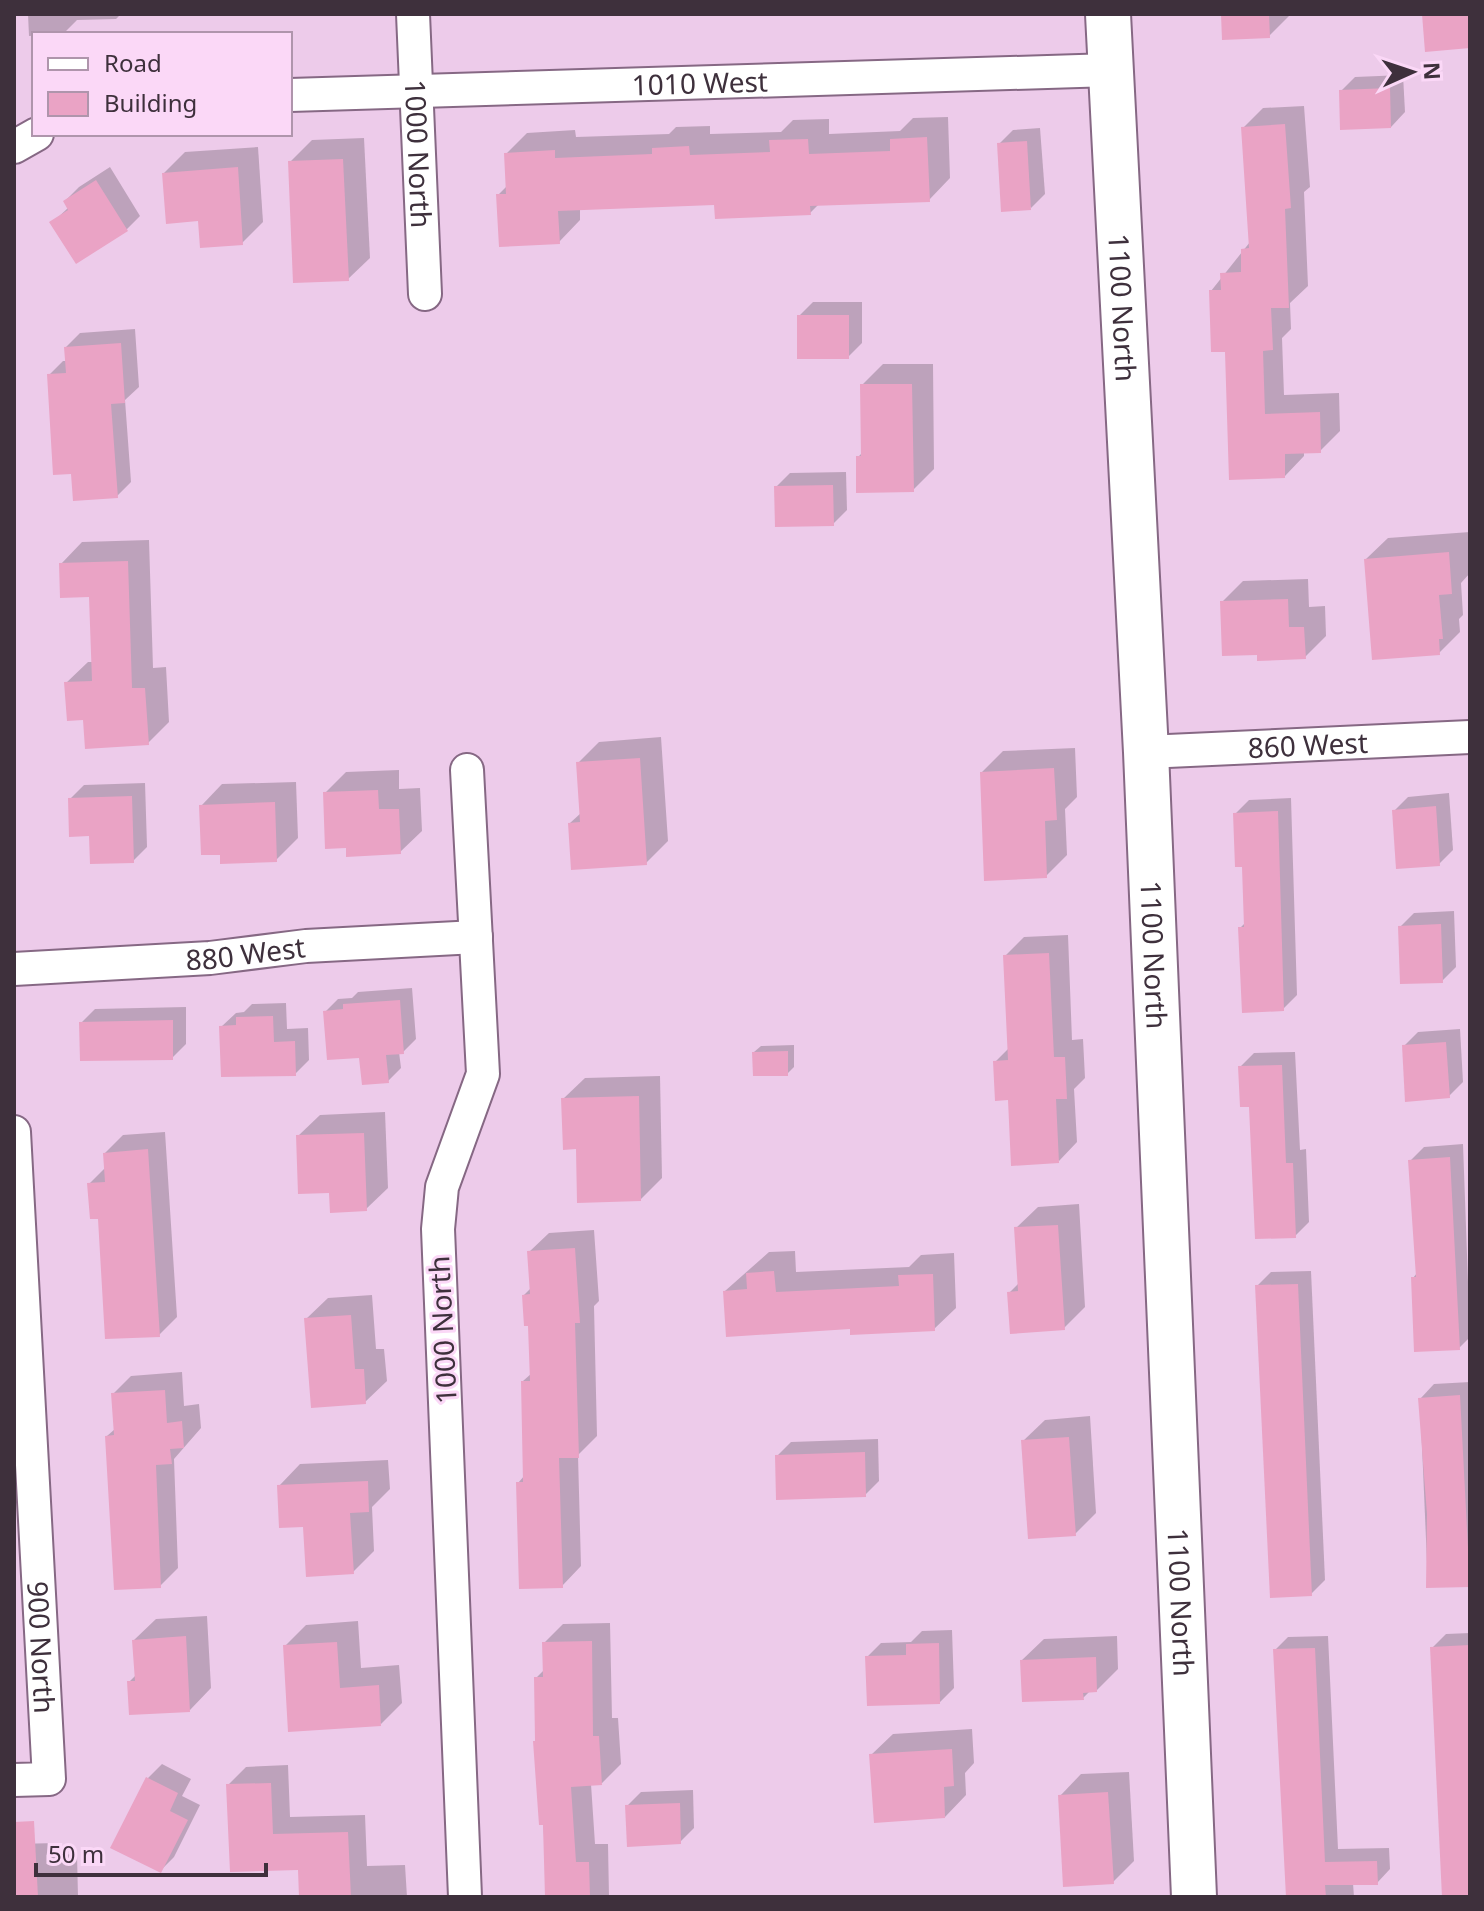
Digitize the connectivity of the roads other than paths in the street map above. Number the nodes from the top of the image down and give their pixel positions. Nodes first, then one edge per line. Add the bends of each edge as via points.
1 (413, 14) edge
2 (1108, 14) edge
3 (1111, 70) junction
4 (416, 90) junction
5 (292, 95) edge
6 (33, 136) edge
7 (14, 147) edge
8 (425, 294) dead end
9 (1470, 737) edge
10 (1146, 752) junction
11 (467, 770) dead end
12 (476, 937) junction
13 (14, 969) edge
14 (14, 1132) edge
15 (14, 1780) edge
16 (465, 1897) edge
17 (1194, 1897) edge

1 - 4 street, 1000 North
2 - 3 main road, 1100 North
3 - 4 street, 1010 West
3 - 10 main road, 1100 North
4 - 5 street, 1010 West
4 - 8 street, 1000 North
6 - 7 street
9 - 10 street, 860 West
10 - 17 main road, 1100 North
11 - 12 street, 1000 North
12 - 13 street, 880 West
12 - 16 street, 1000 North via 483,1074 442,1187 438,1229
14 - 15 street, 900 North via 49,1779

